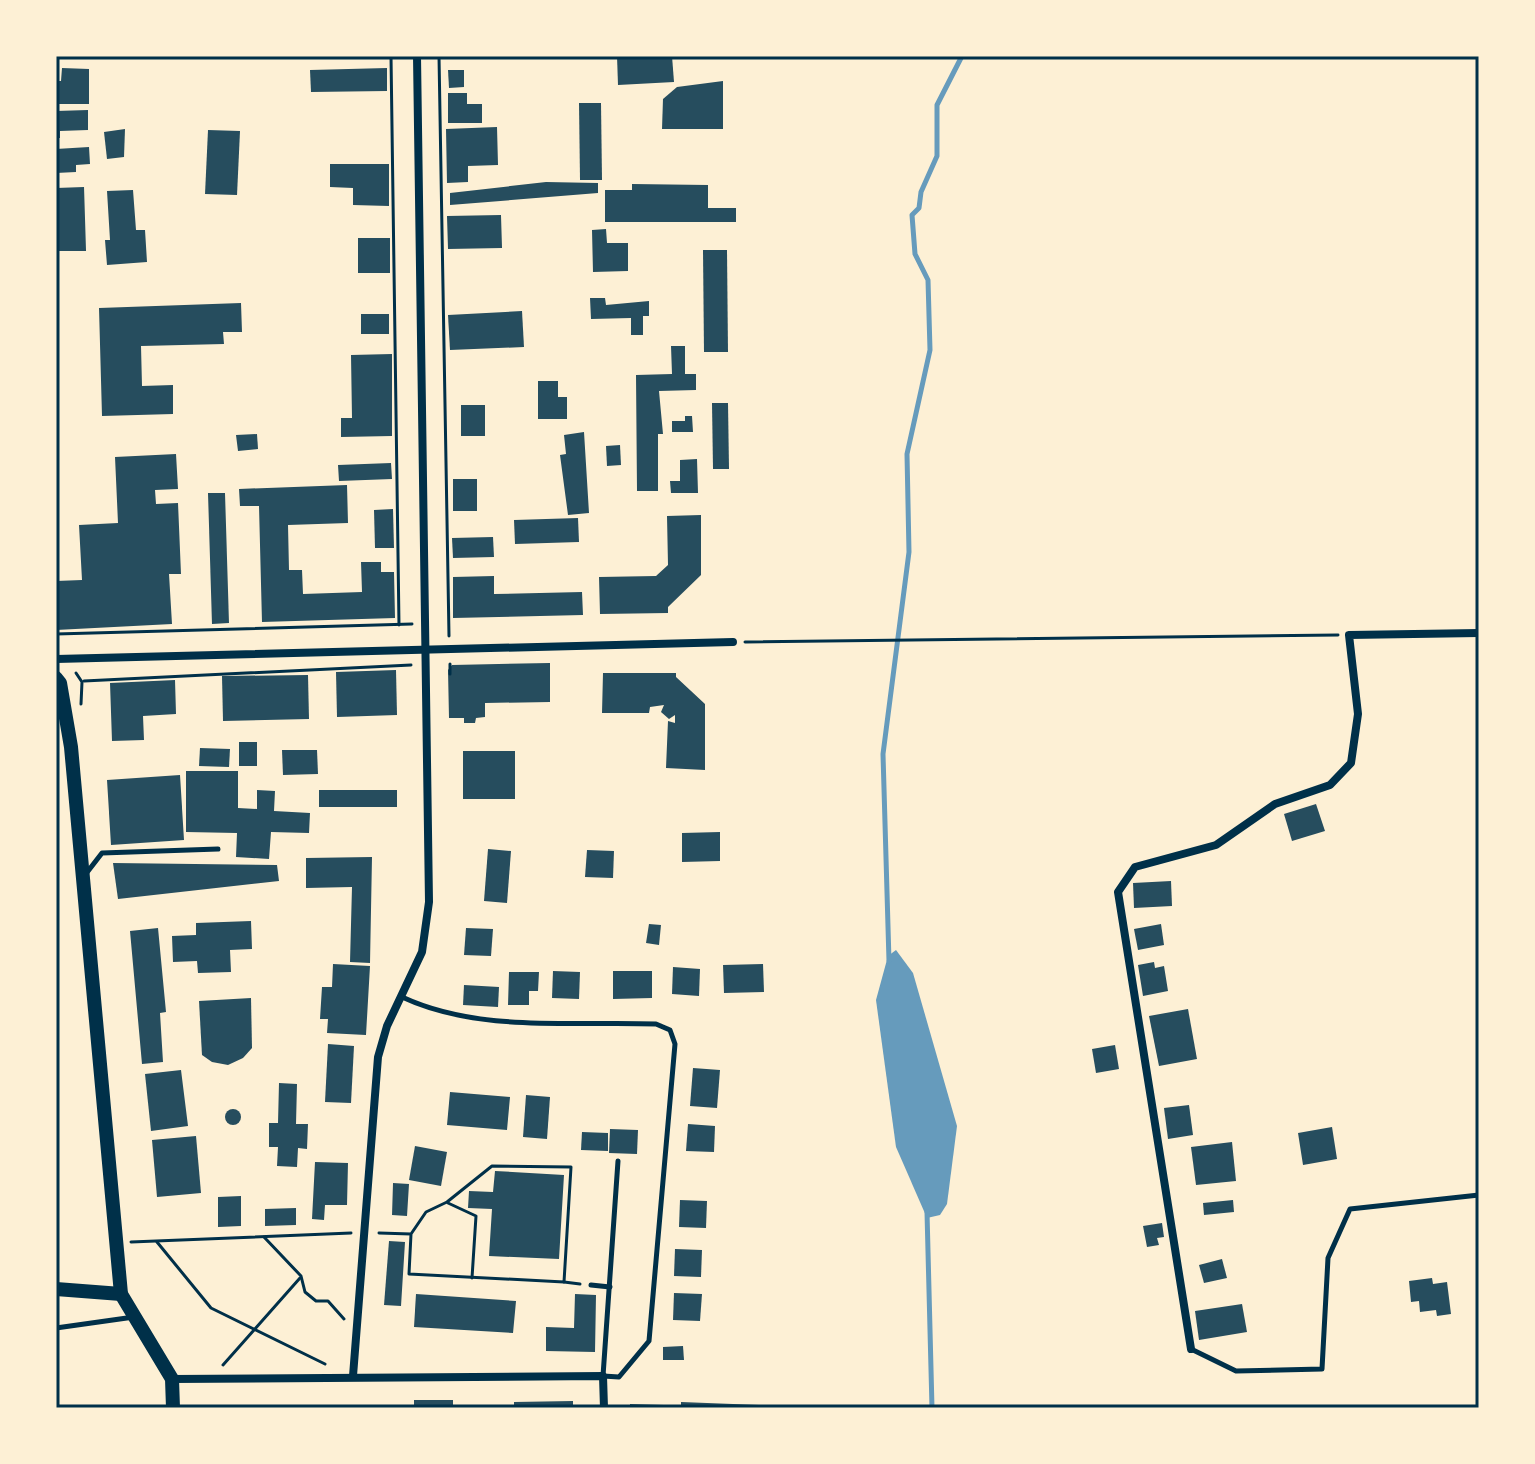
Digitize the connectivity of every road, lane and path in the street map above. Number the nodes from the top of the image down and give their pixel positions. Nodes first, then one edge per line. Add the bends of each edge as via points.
1 (391, 56) edge
2 (417, 56) edge
3 (439, 56) edge
4 (427, 624) junction
5 (399, 625) junction
6 (1479, 633) edge
7 (56, 634) edge
8 (1349, 635) junction
9 (733, 642) joint
10 (449, 650) junction
11 (428, 651) junction
12 (56, 659) edge
13 (428, 664) junction
14 (450, 674) dead end
15 (58, 681) edge
16 (218, 849) dead end
17 (84, 876) junction
18 (402, 997) junction
19 (618, 1161) dead end
20 (1479, 1195) edge
21 (447, 1202) junction
22 (366, 1233) junction
23 (411, 1234) junction
24 (264, 1237) junction
25 (157, 1242) junction
26 (119, 1243) junction
27 (301, 1276) junction
28 (472, 1278) junction
29 (564, 1282) junction
30 (591, 1285) joint
31 (610, 1287) junction
32 (56, 1289) edge
33 (121, 1294) junction
34 (135, 1317) junction
35 (56, 1328) edge
36 (255, 1330) junction
37 (356, 1332) junction
38 (1191, 1349) joint
39 (328, 1365) dead end
40 (353, 1376) junction
41 (603, 1376) junction
42 (172, 1379) junction
43 (210, 1380) junction
44 (173, 1408) edge
45 (604, 1408) edge

1 - 5 path
2 - 4 street
3 - 10 path
4 - 5 path
4 - 11 street
5 - 7 path
6 - 8 street
8 - 9 path
8 - 38 street via 1358,714 1351,763 1330,785 1275,804 1216,845 1135,867 1118,892
9 - 10 street
10 - 11 street
10 - 14 path
11 - 12 street
11 - 13 street
13 - 15 path
13 - 18 street via 429,902 422,952
15 - 17 street
16 - 17 lane via 102,853
17 - 26 street
18 - 22 street via 378,1057
18 - 41 lane via 468,1019 656,1024 670,1030 675,1044 649,1341 619,1377
19 - 31 lane
20 - 38 lane via 1350,1209 1328,1258 1322,1369 1236,1371
21 - 23 path via 426,1212
21 - 28 path via 476,1216
21 - 29 path via 492,1166 571,1167
22 - 23 path
22 - 24 path
22 - 37 street
23 - 28 path via 409,1274
24 - 25 path
24 - 27 path
25 - 26 path
25 - 36 path via 211,1308
26 - 33 street
27 - 36 path
27 - 37 path via 305,1292 316,1301 328,1301
28 - 29 path
29 - 30 path
30 - 31 lane
31 - 41 lane
32 - 33 street
33 - 34 street
34 - 35 lane
34 - 42 street
36 - 39 path
36 - 43 path
37 - 40 street
40 - 41 street
40 - 43 street
41 - 45 street
42 - 43 street
42 - 44 street

